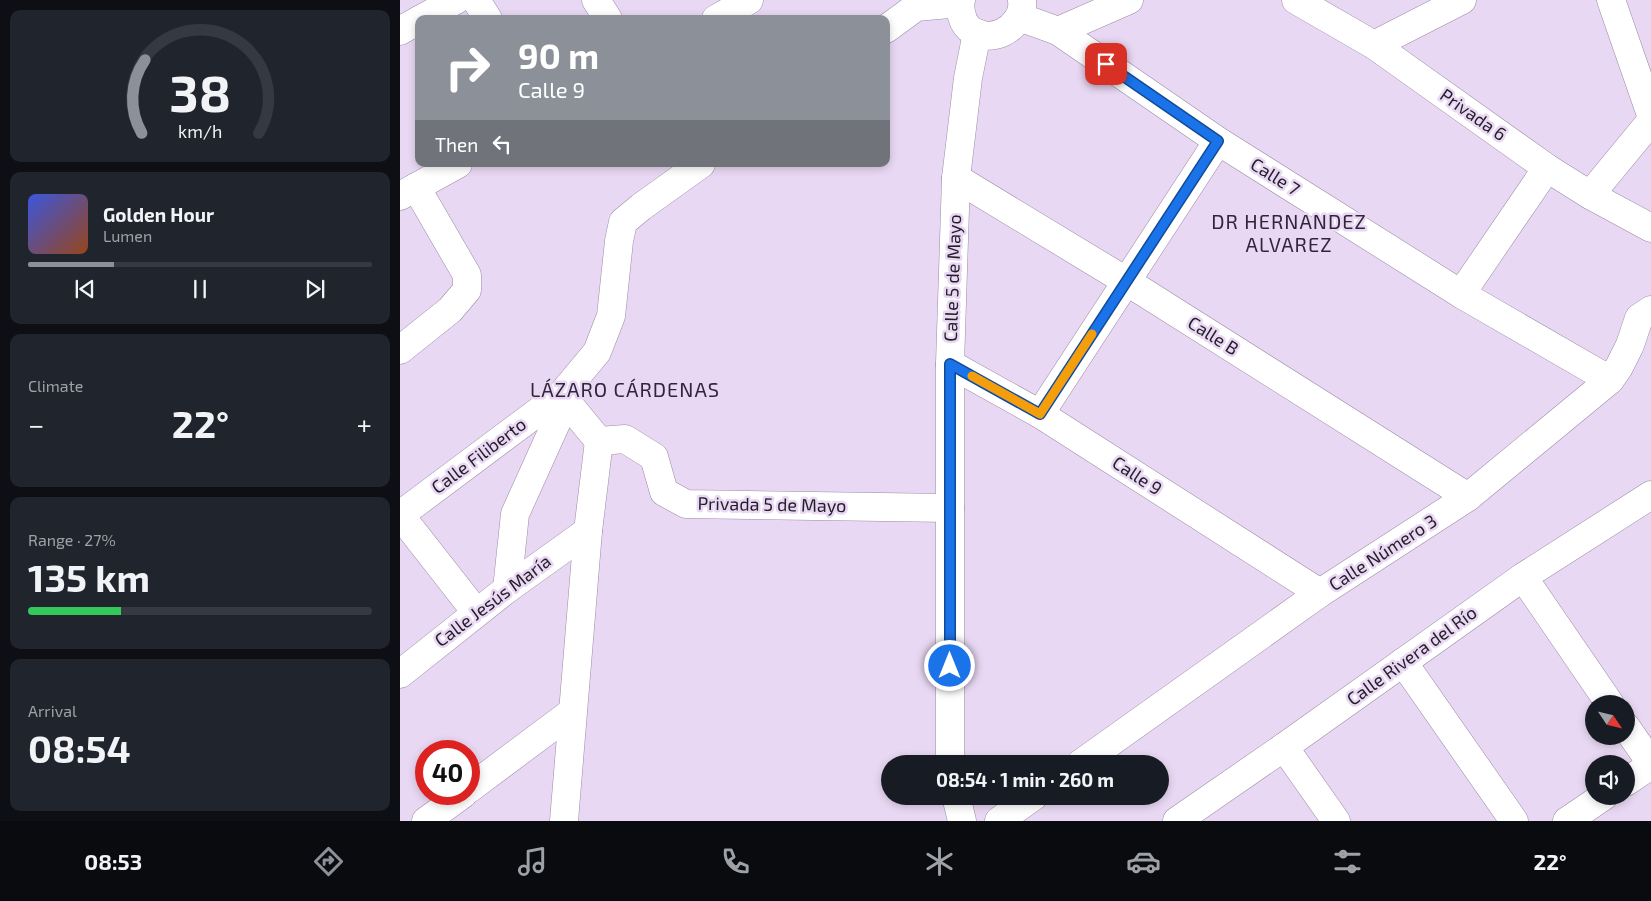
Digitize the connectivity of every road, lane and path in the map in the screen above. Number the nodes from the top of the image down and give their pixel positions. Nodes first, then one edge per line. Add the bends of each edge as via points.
1 (456, 0) edge
2 (476, 0) edge
3 (596, 0) edge
4 (750, 0) edge
5 (1128, 0) edge
6 (1296, 0) edge
7 (1462, 0) edge
8 (1611, 0) edge
9 (960, 2) edge
10 (1020, 9) edge
11 (429, 15) edge
12 (485, 15) edge
13 (605, 15) edge
14 (723, 15) edge
15 (415, 22) edge
16 (890, 26) edge
17 (400, 30) edge
18 (1058, 30) junction
19 (977, 33) junction
20 (1374, 45) junction
21 (1651, 115) edge
22 (1651, 121) edge
23 (1218, 141) junction
24 (453, 167) edge
25 (697, 167) edge
26 (1547, 168) junction
27 (956, 178) junction
28 (408, 192) edge
29 (1590, 195) junction
30 (1651, 228) edge
31 (1126, 281) junction
32 (1651, 293) edge
33 (1461, 294) junction
34 (1645, 314) edge
35 (400, 350) edge
36 (950, 364) junction
37 (1610, 380) junction
38 (564, 398) junction
39 (1040, 414) junction
40 (599, 442) junction
41 (1468, 497) junction
42 (1647, 506) edge
43 (950, 508) junction
44 (400, 515) edge
45 (588, 531) junction
46 (1523, 577) junction
47 (507, 589) junction
48 (1320, 593) junction
49 (476, 612) junction
50 (1403, 662) junction
51 (400, 674) edge
52 (1604, 695) edge
53 (572, 712) junction
54 (1635, 740) edge
55 (1284, 747) junction
56 (950, 755) edge
57 (1093, 755) edge
58 (1651, 764) edge
59 (1635, 776) edge
60 (480, 781) edge
61 (448, 805) edge
62 (958, 805) edge
63 (1021, 805) edge
64 (1591, 805) edge
65 (426, 821) edge
66 (564, 821) edge
67 (962, 821) edge
68 (999, 821) edge
69 (1177, 821) edge
70 (1336, 821) edge
71 (1514, 821) edge
72 (1567, 821) edge

1 - 11 street
2 - 12 street
3 - 13 street
4 - 14 street
5 - 18 street
6 - 20 street, Privada 6
7 - 20 street
8 - 21 street
9 - 16 street via 916,7
9 - 19 street via 962,20
10 - 18 street, Calle 7
10 - 19 street via 1012,28 1000,35
15 - 17 street
18 - 23 street, Calle 7
19 - 27 street, Calle 5 de Mayo
20 - 26 street, Privada 6
22 - 29 street
23 - 31 street
23 - 33 street, Calle 7
24 - 28 street
25 - 38 street, Calle Filiberto via 623,222 611,316 597,352
26 - 29 street, Privada 6
26 - 33 street
27 - 31 street, Calle B
27 - 36 street, Calle 5 de Mayo
28 - 35 street via 467,275 468,290 450,310
29 - 30 street, Privada 6
31 - 39 street
31 - 41 street, Calle B
32 - 34 street, Calle Número 3
33 - 37 street, Calle 7
34 - 37 street, Calle Número 3
36 - 39 street, Calle 9
36 - 43 street, Calle 5 de Mayo
37 - 41 street, Calle Número 3
38 - 40 street
38 - 44 street, Calle Filiberto
38 - 47 street via 515,514
39 - 48 street, Calle 9
40 - 43 street, Privada 5 de Mayo via 625,439 654,457 664,492 686,504
40 - 45 street
41 - 48 street, Calle Número 3
42 - 46 street, Calle Rivera del Río
43 - 56 street, Calle 5 de Mayo
44 - 49 street
45 - 47 street, Calle Jesús María
45 - 53 street
46 - 50 street, Calle Rivera del Río
46 - 52 street
47 - 49 street, Calle Jesús María
48 - 57 street, Calle Número 3
49 - 51 street, Calle Jesús María
50 - 55 street, Calle Rivera del Río
50 - 71 street
53 - 60 street
53 - 66 street
54 - 58 street
55 - 69 street, Calle Rivera del Río
55 - 70 street
58 - 59 street
61 - 65 street
62 - 67 street
63 - 68 street
64 - 72 street

